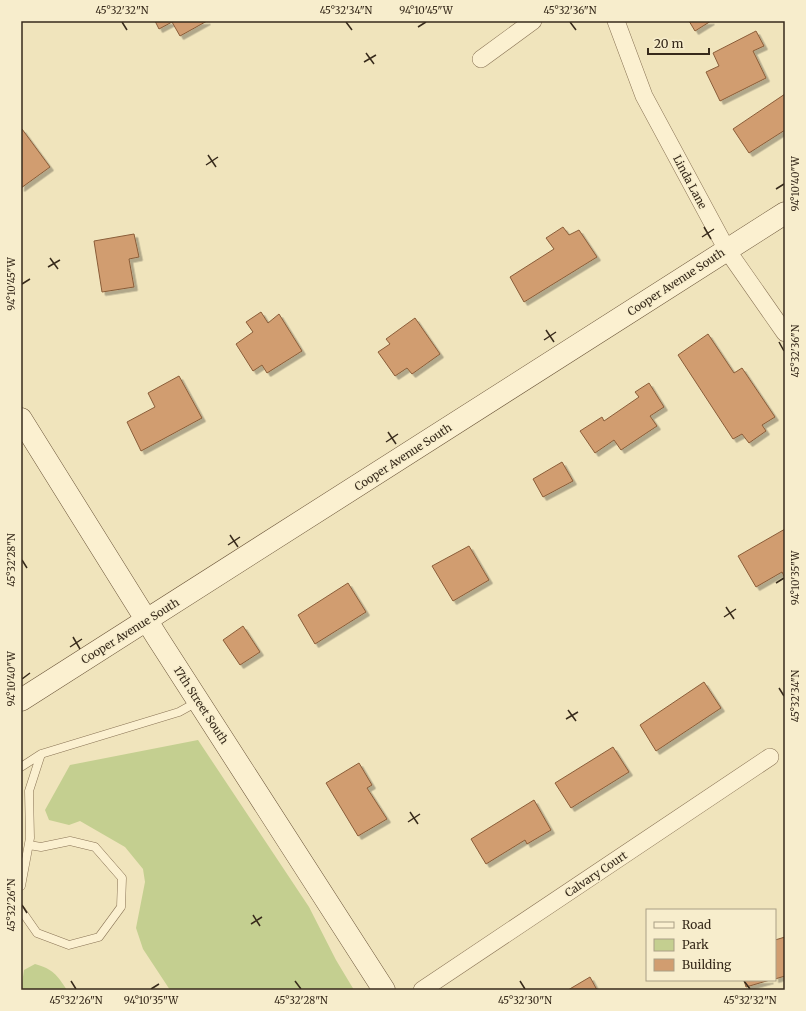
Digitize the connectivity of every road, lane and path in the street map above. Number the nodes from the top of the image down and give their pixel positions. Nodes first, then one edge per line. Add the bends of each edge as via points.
1 (533, 21) edge
2 (616, 21) edge
3 (482, 59) dead end
4 (785, 213) edge
5 (727, 250) junction
6 (785, 333) edge
7 (21, 419) edge
8 (147, 621) junction
9 (21, 700) edge
10 (198, 701) junction
11 (41, 754) junction
12 (770, 757) dead end
13 (21, 767) edge
14 (29, 845) junction
15 (21, 886) edge
16 (21, 910) edge
17 (384, 990) edge
18 (422, 990) edge

1 - 3 street
2 - 5 street, Linda Lane via 644,96
4 - 5 street, Cooper Avenue South
5 - 6 street, Linda Lane
5 - 8 street, Cooper Avenue South
7 - 8 street, 17th Street South
8 - 9 street, Cooper Avenue South
8 - 10 street, 17th Street South
10 - 11 lane via 179,712
10 - 17 street, 17th Street South
11 - 13 lane
11 - 14 lane via 29,791
12 - 18 street, Calvary Court
14 - 15 lane
14 - 16 lane via 41,847 70,841 95,847 122,878 121,907 99,937 69,945 37,933

